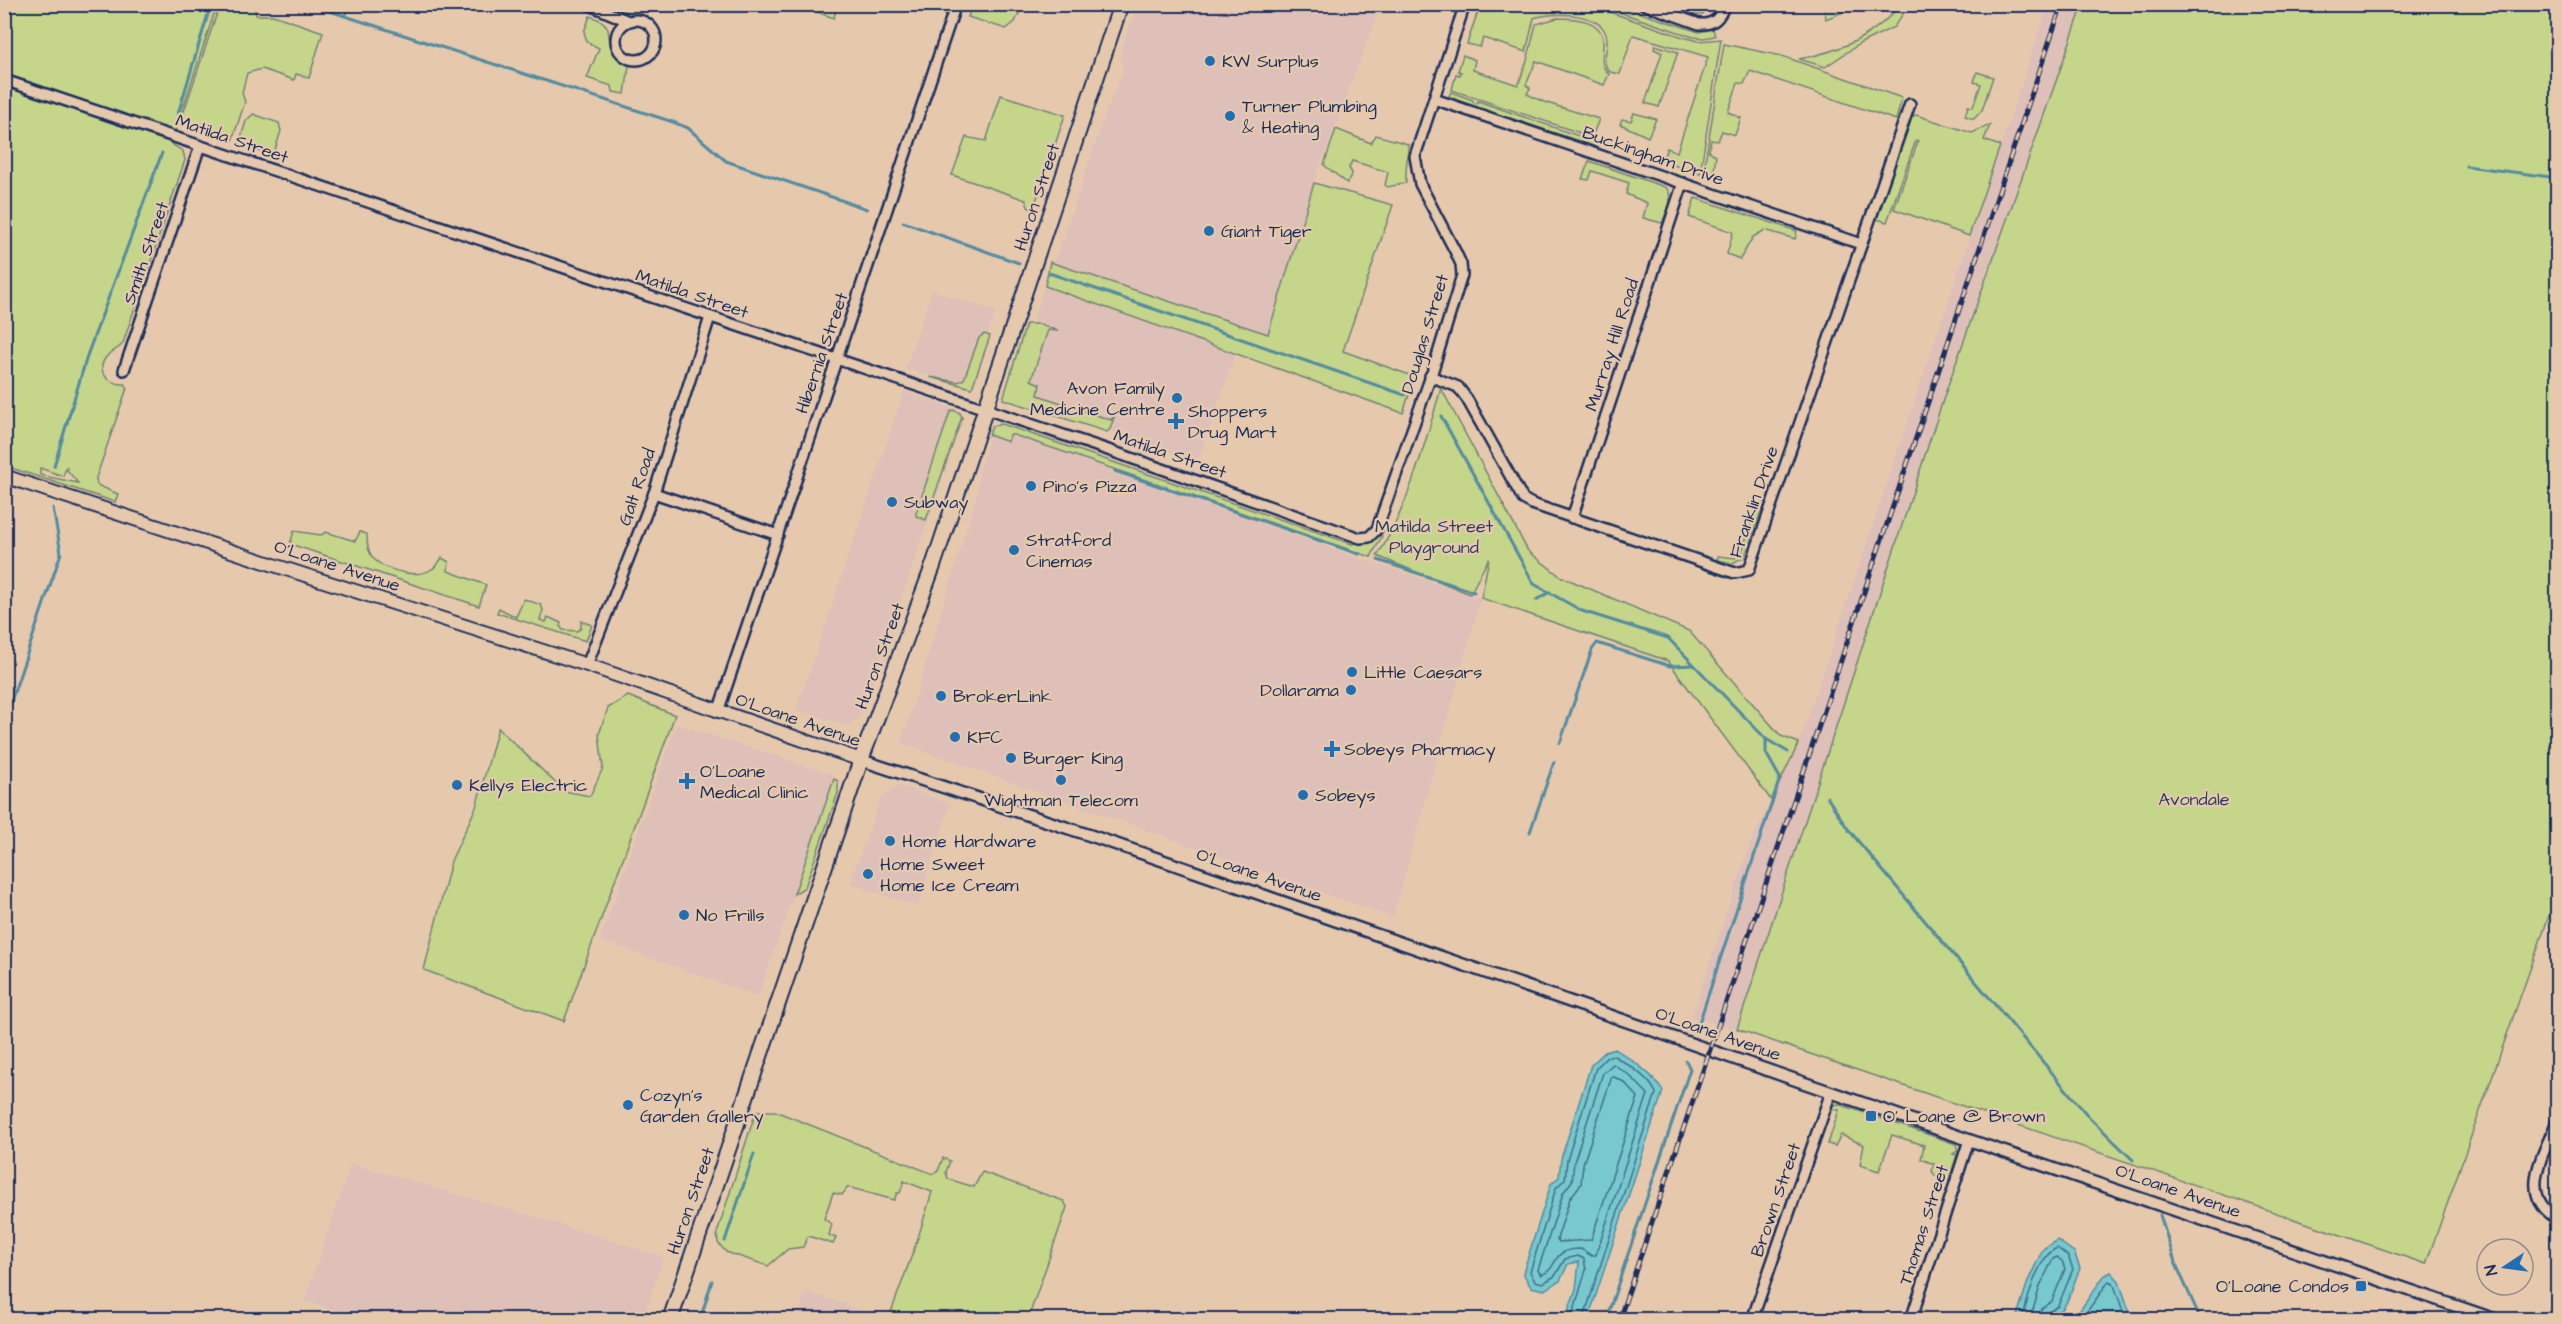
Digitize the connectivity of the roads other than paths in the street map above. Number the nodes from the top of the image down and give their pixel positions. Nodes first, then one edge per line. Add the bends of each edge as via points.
1 (588, 4) edge
2 (956, 4) edge
3 (1121, 4) edge
4 (1465, 4) edge
5 (1643, 4) edge
6 (1725, 4) edge
7 (628, 21) junction
8 (4, 80) edge
9 (1434, 99) junction
10 (1910, 104) dead end
11 (200, 146) junction
12 (1683, 183) junction
13 (1861, 244) junction
14 (710, 317) junction
15 (837, 360) junction
16 (124, 370) dead end
17 (1430, 376) junction
18 (985, 410) junction
19 (4, 476) edge
20 (654, 493) junction
21 (1572, 518) junction
22 (778, 535) junction
23 (1369, 537) joint
24 (587, 665) junction
25 (718, 712) junction
26 (861, 760) junction
27 (1831, 1092) junction
28 (2558, 1119) edge
29 (1969, 1140) junction
30 (2558, 1219) edge
31 (670, 1320) edge
32 (1752, 1320) edge
33 (1911, 1320) edge
34 (2497, 1320) edge

1 - 7 street
2 - 15 street, Hibernia Street
3 - 18 main road, Huron Street
4 - 9 street, Douglas Street
5 - 6 street via 1700,24 1716,21
7 - 7 street via 618,30 616,45 626,57 643,58 654,46 654,32 644,22
8 - 11 street, Matilda Street
9 - 12 street, Buckingham Drive
9 - 17 street, Douglas Street via 1414,156 1415,165 1420,184 1461,264 1462,275
10 - 13 street, Franklin Drive
11 - 14 street, Matilda Street
11 - 16 street, Smith Street
12 - 13 street, Buckingham Drive
12 - 21 street, Murray Hill Road
13 - 21 street, Franklin Drive via 1749,570 1735,573
14 - 15 street, Matilda Street
14 - 20 street, Galt Road
15 - 18 street, Matilda Street
15 - 22 street, Hibernia Street
17 - 21 street, Franklin Drive via 1458,387 1523,499
17 - 23 street, Douglas Street via 1377,529
18 - 23 street, Matilda Street via 1360,538
18 - 26 main road, Huron Street via 933,566
19 - 24 main road, O'Loane Avenue
20 - 22 street
20 - 24 street, Galt Road
22 - 25 street, Hibernia Street
24 - 25 main road, O'Loane Avenue
25 - 26 main road, O'Loane Avenue
26 - 27 street, O'Loane Avenue
26 - 31 main road, Huron Street
27 - 29 street, O'Loane Avenue
27 - 32 street, Brown Street
28 - 30 street via 2536,1177 2535,1191 2537,1202
29 - 33 street, Thomas Street
29 - 34 street, O'Loane Avenue

